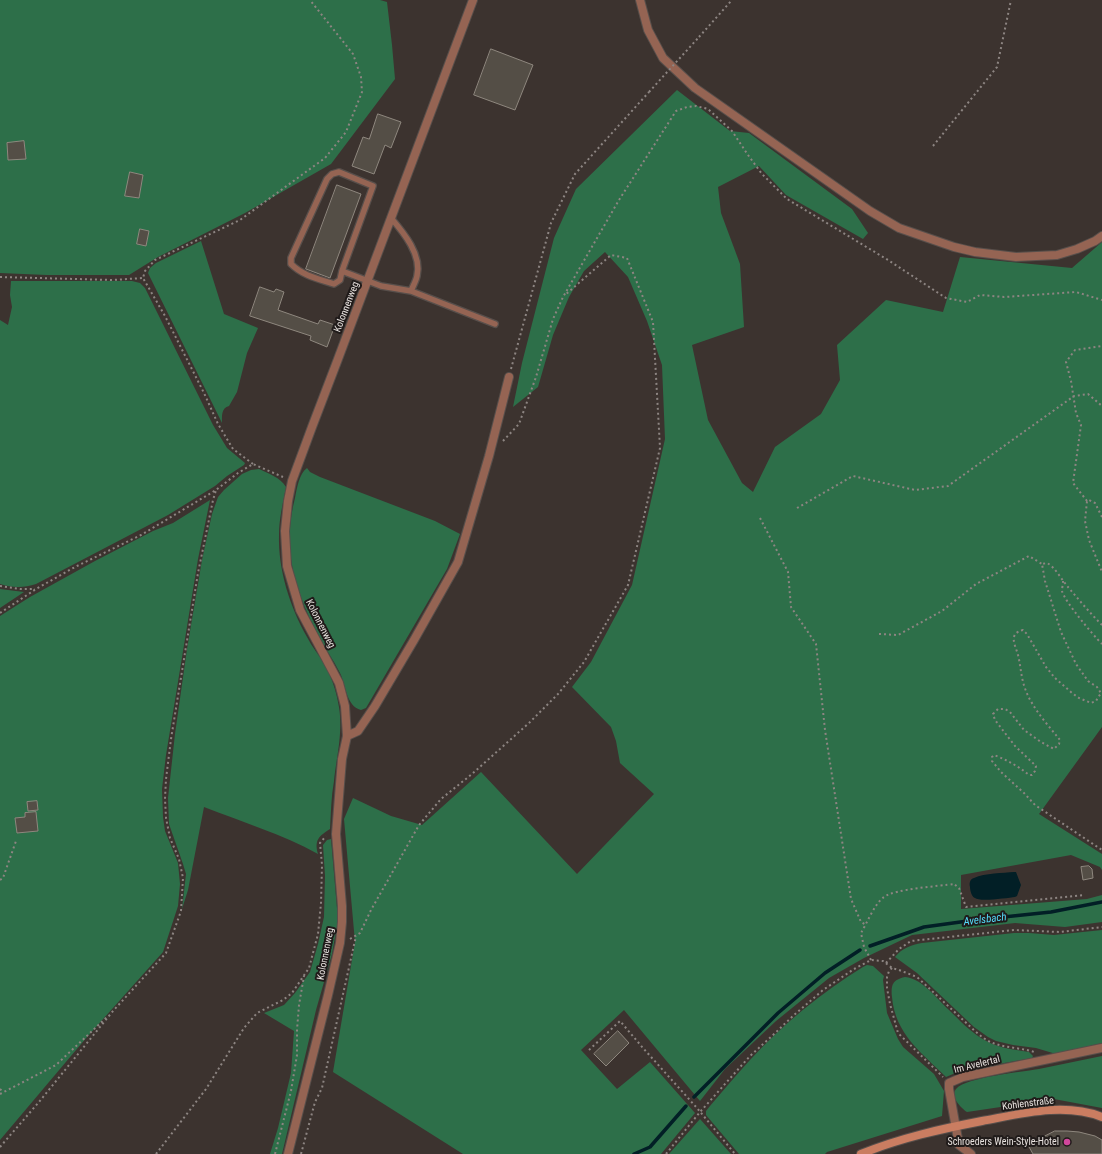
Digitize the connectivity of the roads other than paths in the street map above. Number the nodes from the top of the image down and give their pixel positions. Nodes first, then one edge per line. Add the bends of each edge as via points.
1 (472, 0) edge
2 (640, 0) edge
3 (391, 218) junction
4 (1102, 236) edge
5 (342, 271) junction
6 (368, 281) junction
7 (411, 291) junction
8 (495, 324) dead end
9 (508, 377) road end
10 (347, 736) junction
11 (1102, 1048) edge
12 (1102, 1117) edge
13 (956, 1126) junction
14 (288, 1154) edge
15 (861, 1154) edge
16 (971, 1154) edge

1 - 3 street, Kolonnenweg
2 - 4 street via 648,30 663,58 695,88 870,211 899,228 954,248 1016,257 1057,255 1077,249
3 - 6 street, Kolonnenweg
3 - 7 lane via 403,232 418,261 418,276
5 - 5 lane via 373,186 339,172 327,179 291,258 291,264 312,277 334,284 340,280
5 - 6 lane
6 - 7 lane
6 - 10 street, Kolonnenweg via 292,481 285,531 287,566 300,610 339,683 345,706
7 - 8 lane
9 - 10 street via 489,456 458,562 375,706 358,731
10 - 14 street, Kolonnenweg via 342,759 336,834 342,906 340,943
11 - 13 street, Im Avelertal via 963,1077 949,1083
12 - 13 main road, Kohlenstraße via 1083,1111 1054,1110
13 - 15 main road via 882,1145
13 - 16 street, Im Avelertal via 959,1145

